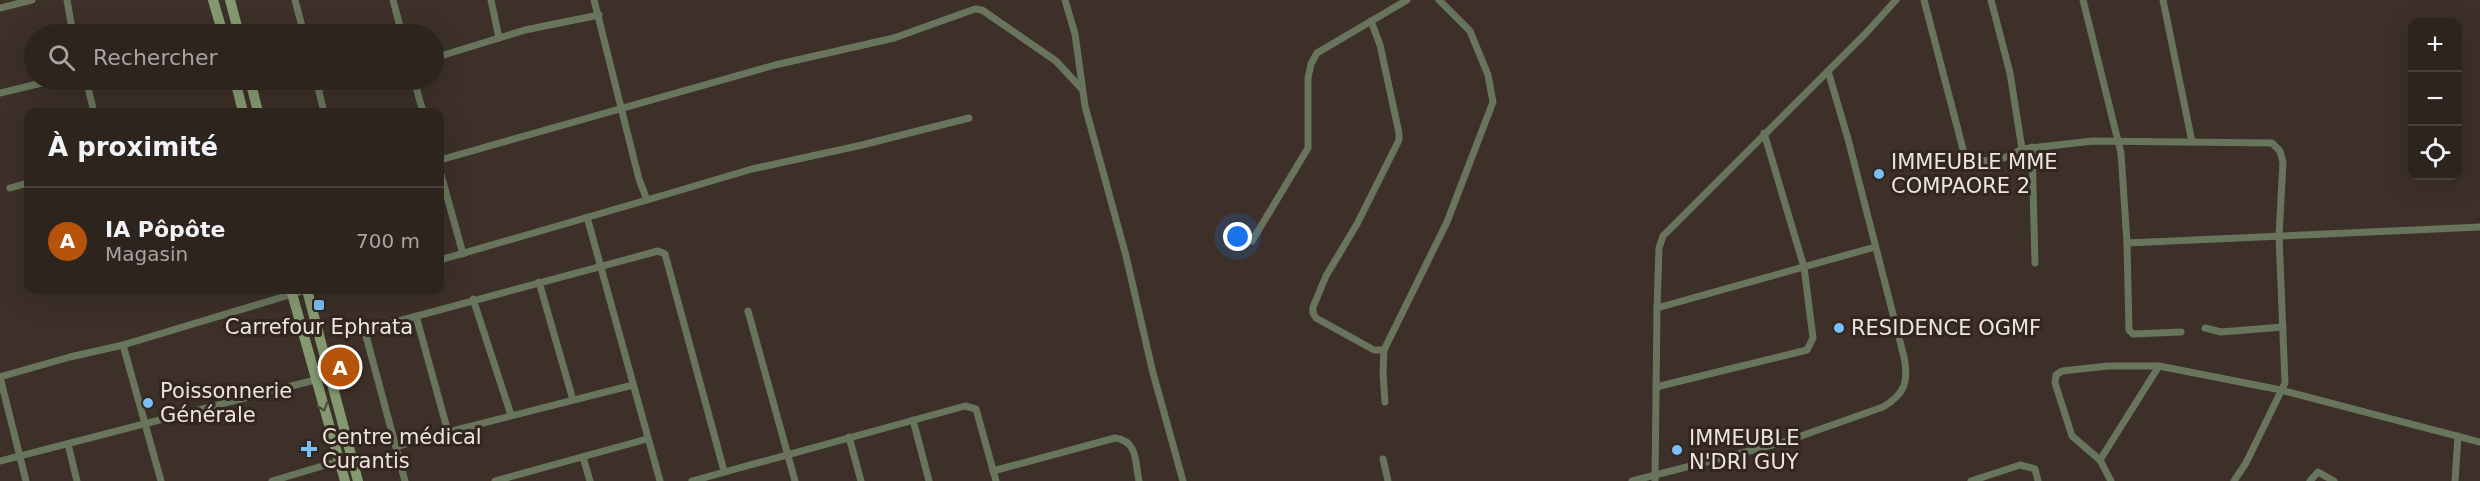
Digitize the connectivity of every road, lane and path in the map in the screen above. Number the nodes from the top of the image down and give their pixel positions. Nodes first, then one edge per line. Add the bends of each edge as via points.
1 (32, 0) edge
2 (67, 0) edge
3 (213, 0) edge
4 (230, 0) edge
5 (295, 0) edge
6 (393, 0) edge
7 (491, 0) edge
8 (594, 0) edge
9 (1065, 0) edge
10 (1407, 0) edge
11 (1439, 0) edge
12 (1896, 0) edge
13 (1924, 0) edge
14 (1992, 0) edge
15 (2083, 0) edge
16 (2163, 0) edge
17 (0, 8) edge
18 (598, 15) junction
19 (1371, 21) junction
20 (71, 24) edge
21 (220, 24) edge
22 (236, 24) edge
23 (301, 24) edge
24 (399, 24) edge
25 (500, 38) junction
26 (444, 55) edge
27 (1828, 71) junction
28 (24, 87) edge
29 (1081, 88) junction
30 (88, 90) edge
31 (238, 90) edge
32 (252, 90) edge
33 (318, 90) edge
34 (417, 90) edge
35 (0, 93) edge
36 (621, 107) junction
37 (93, 108) edge
38 (242, 108) edge
39 (257, 108) edge
40 (323, 108) edge
41 (422, 108) edge
42 (969, 118) dead end
43 (1764, 133) junction
44 (2117, 142) junction
45 (2192, 142) junction
46 (2032, 147) junction
47 (2022, 149) junction
48 (444, 158) edge
49 (24, 184) edge
50 (444, 185) edge
51 (10, 188) dead end
52 (646, 200) junction
53 (588, 217) junction
54 (2480, 227) edge
55 (2279, 236) junction
56 (1252, 241) dead end
57 (2127, 243) junction
58 (1875, 247) junction
59 (463, 254) junction
60 (444, 259) edge
61 (2035, 263) dead end
62 (602, 265) junction
63 (1804, 267) junction
64 (539, 282) junction
65 (285, 294) edge
66 (292, 294) edge
67 (308, 294) edge
68 (473, 299) junction
69 (1657, 308) junction
70 (748, 311) dead end
71 (416, 316) junction
72 (2283, 327) junction
73 (2205, 328) dead end
74 (2181, 332) dead end
75 (123, 345) junction
76 (1384, 350) junction
77 (2159, 366) junction
78 (0, 377) edge
79 (315, 380) junction
80 (633, 385) junction
81 (1656, 387) junction
82 (2281, 390) junction
83 (573, 400) junction
84 (1385, 402) dead end
85 (511, 415) junction
86 (913, 420) junction
87 (145, 424) junction
88 (448, 432) junction
89 (2458, 436) junction
90 (849, 437) junction
91 (647, 439) junction
92 (2480, 442) edge
93 (68, 444) junction
94 (396, 447) junction
95 (788, 454) junction
96 (19, 456) junction
97 (584, 457) junction
98 (1383, 459) dead end
99 (2100, 460) junction
100 (0, 461) edge
101 (339, 461) junction
102 (724, 471) junction
103 (993, 471) junction
104 (522, 477) edge
105 (1655, 477) edge
106 (26, 481) edge
107 (77, 481) edge
108 (160, 481) edge
109 (272, 481) edge
110 (345, 481) edge
111 (358, 481) edge
112 (405, 481) edge
113 (495, 481) edge
114 (590, 481) edge
115 (660, 481) edge
116 (692, 481) edge
117 (795, 481) edge
118 (861, 481) edge
119 (929, 481) edge
120 (996, 481) edge
121 (1139, 481) edge
122 (1183, 481) edge
123 (1388, 481) edge
124 (1632, 481) edge
125 (1971, 481) edge
126 (2038, 481) edge
127 (2111, 481) edge
128 (2234, 481) edge
129 (2310, 481) edge
130 (2334, 481) edge
131 (2455, 481) edge

1 - 17 street
2 - 20 street
3 - 21 main road
4 - 22 main road
5 - 23 street
6 - 24 street
7 - 25 street
8 - 18 street
9 - 29 street via 1075,34
10 - 19 street
11 - 76 street via 1470,31 1488,75 1493,102 1447,222
12 - 27 street
13 - 47 street via 1964,153 1971,159 1989,161
14 - 47 street via 2010,73
15 - 44 street
16 - 45 street
18 - 25 street
18 - 36 street
19 - 56 street via 1317,53 1307,86 1308,148
19 - 76 street via 1380,45 1399,140 1326,276 1312,313 1374,350
25 - 26 street
27 - 43 street
27 - 58 street
28 - 35 street
29 - 36 street via 1056,61 975,9 894,38
29 - 122 street
30 - 37 street
31 - 38 main road
32 - 39 main road
33 - 40 street
34 - 41 street
36 - 48 street
36 - 52 street
42 - 52 street via 752,169
43 - 63 street
43 - 69 street via 1663,236
44 - 45 street
44 - 46 street
44 - 57 street via 2124,172
45 - 55 street via 2272,143 2280,151 2283,162
46 - 47 street
46 - 61 street
49 - 51 street
50 - 59 street
52 - 53 street
53 - 59 street
53 - 62 street
54 - 55 street
55 - 57 street
55 - 72 street
57 - 74 street via 2129,330 2133,334
58 - 63 street
58 - 105 street via 1906,370 1902,391 1896,399 1784,442
59 - 60 street
62 - 64 street
62 - 80 street
62 - 102 street via 658,251 665,254
63 - 69 street
63 - 81 street via 1813,338 1807,350
64 - 68 street
64 - 83 street
65 - 75 street
66 - 79 main road
67 - 111 main road
68 - 71 street
68 - 85 street
69 - 81 street
70 - 95 street
71 - 88 street
71 - 94 street via 365,332
72 - 73 street via 2221,332
72 - 82 street via 2285,375
75 - 78 street
75 - 87 street
76 - 84 street
77 - 82 street
77 - 99 street
77 - 99 street via 2108,366 2056,375 2072,436
78 - 96 street
79 - 87 street
79 -> 101 main road
80 - 83 street
80 - 91 street
81 - 105 street
82 - 89 street
82 - 128 street
83 - 85 street
85 - 88 street
86 - 90 street
86 - 103 street via 965,406 976,409
86 - 119 street
87 - 93 street
87 - 108 street
88 - 94 street
89 - 92 street
89 - 131 street
90 - 95 street
90 - 118 street
91 - 97 street
91 - 115 street
93 - 96 street
93 - 107 street
94 - 112 street
95 - 102 street
95 - 117 street
96 - 100 street
96 - 106 street
97 - 104 street
97 - 114 street
98 - 123 street
99 - 127 street
101 - 109 street
101 - 110 main road
102 - 116 street
103 - 120 street
103 - 121 street via 1115,438 1126,439 1131,445
104 - 113 street
105 - 124 street
125 - 126 street via 2020,465 2035,469
129 - 130 street via 2318,472

